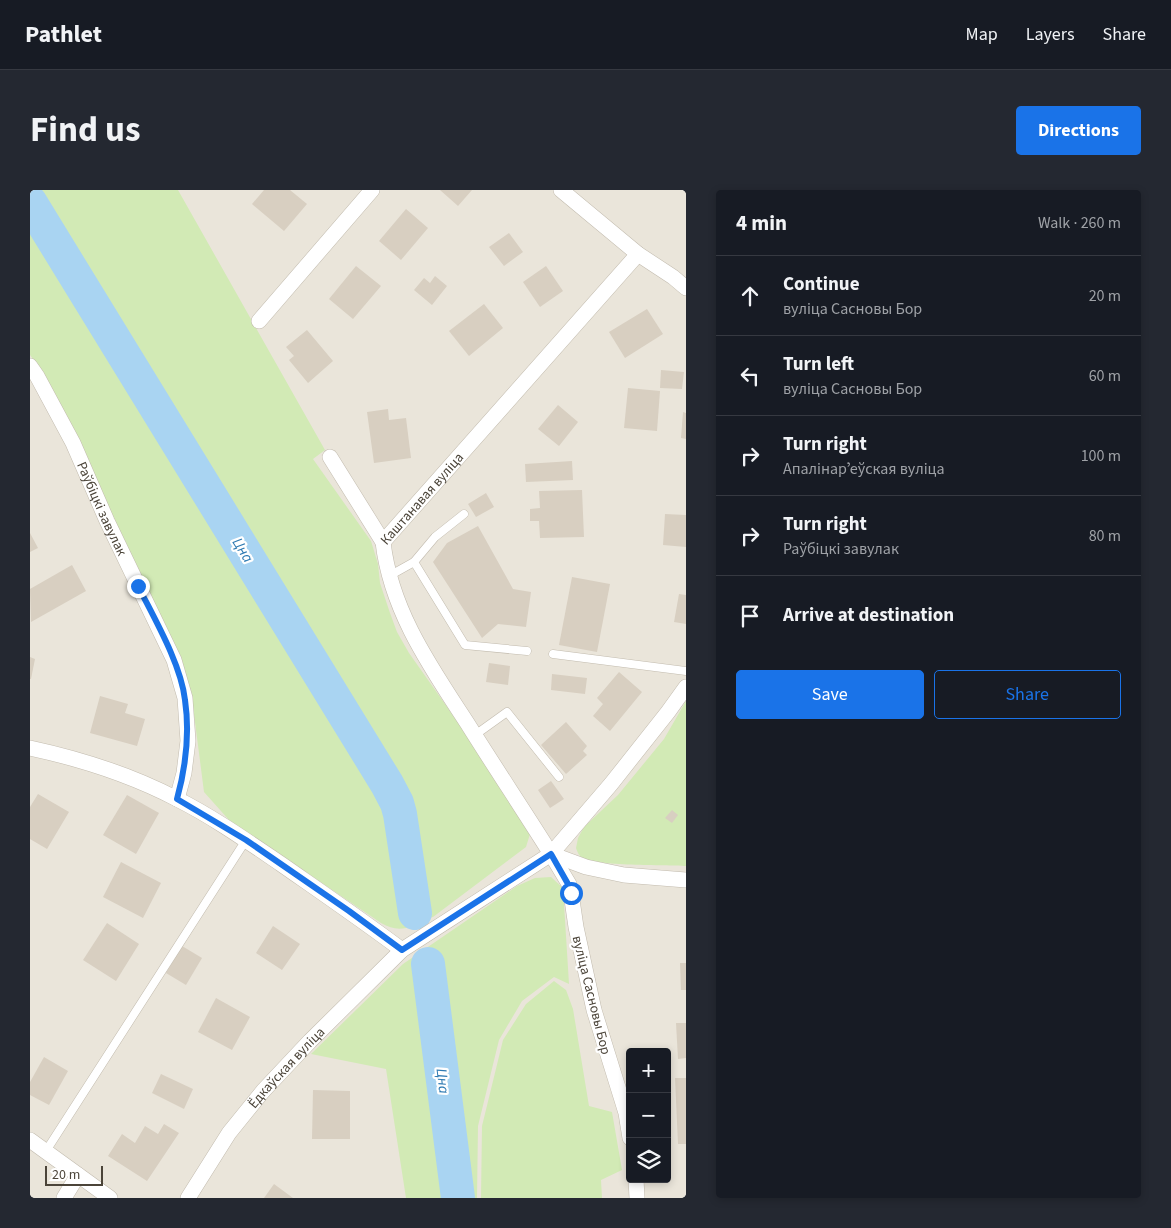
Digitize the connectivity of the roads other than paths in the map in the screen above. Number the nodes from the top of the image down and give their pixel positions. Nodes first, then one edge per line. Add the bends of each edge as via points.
1 (372, 190) edge
2 (561, 190) edge
3 (638, 254) junction
4 (686, 288) edge
5 (260, 321) dead end
6 (30, 366) edge
7 (330, 457) dead end
8 (464, 514) dead end
9 (383, 542) junction
10 (414, 562) junction
11 (389, 576) junction
12 (527, 651) dead end
13 (553, 654) dead end
14 (686, 670) edge
15 (686, 686) edge
16 (475, 735) junction
17 (30, 748) edge
18 (558, 777) dead end
19 (177, 799) junction
20 (246, 840) junction
21 (551, 854) junction
22 (686, 880) edge
23 (402, 950) junction
24 (626, 1113) edge
25 (30, 1140) edge
26 (46, 1151) junction
27 (78, 1175) junction
28 (636, 1183) edge
29 (64, 1198) edge
30 (110, 1198) edge
31 (188, 1198) edge
32 (637, 1198) edge

1 - 5 street
2 - 3 street
3 - 4 street
3 - 9 street, Каштанавая вуліца
6 - 19 street, Раўбіцкі завулак via 73,443 174,660 185,698 188,741
7 - 9 street
8 - 10 lane via 435,537
9 - 11 street, Каштанавая вуліца
10 - 11 lane
10 - 12 lane via 465,645
11 - 16 street, Каштанавая вуліца via 399,606 420,648
13 - 14 lane
15 - 21 street via 612,784
16 - 18 lane via 508,712
16 - 21 street, Каштанавая вуліца
17 - 19 street via 116,772
19 - 20 street
20 - 23 street
20 - 26 lane
21 - 22 street via 624,876
21 - 23 street
21 - 24 street, вуліца Сасновы Бор via 571,893 594,1010
23 - 31 street, Ёдкаўская вуліца via 263,1091 229,1133
25 - 26 street
26 - 27 street
27 - 29 street
27 - 30 street
28 - 32 street

